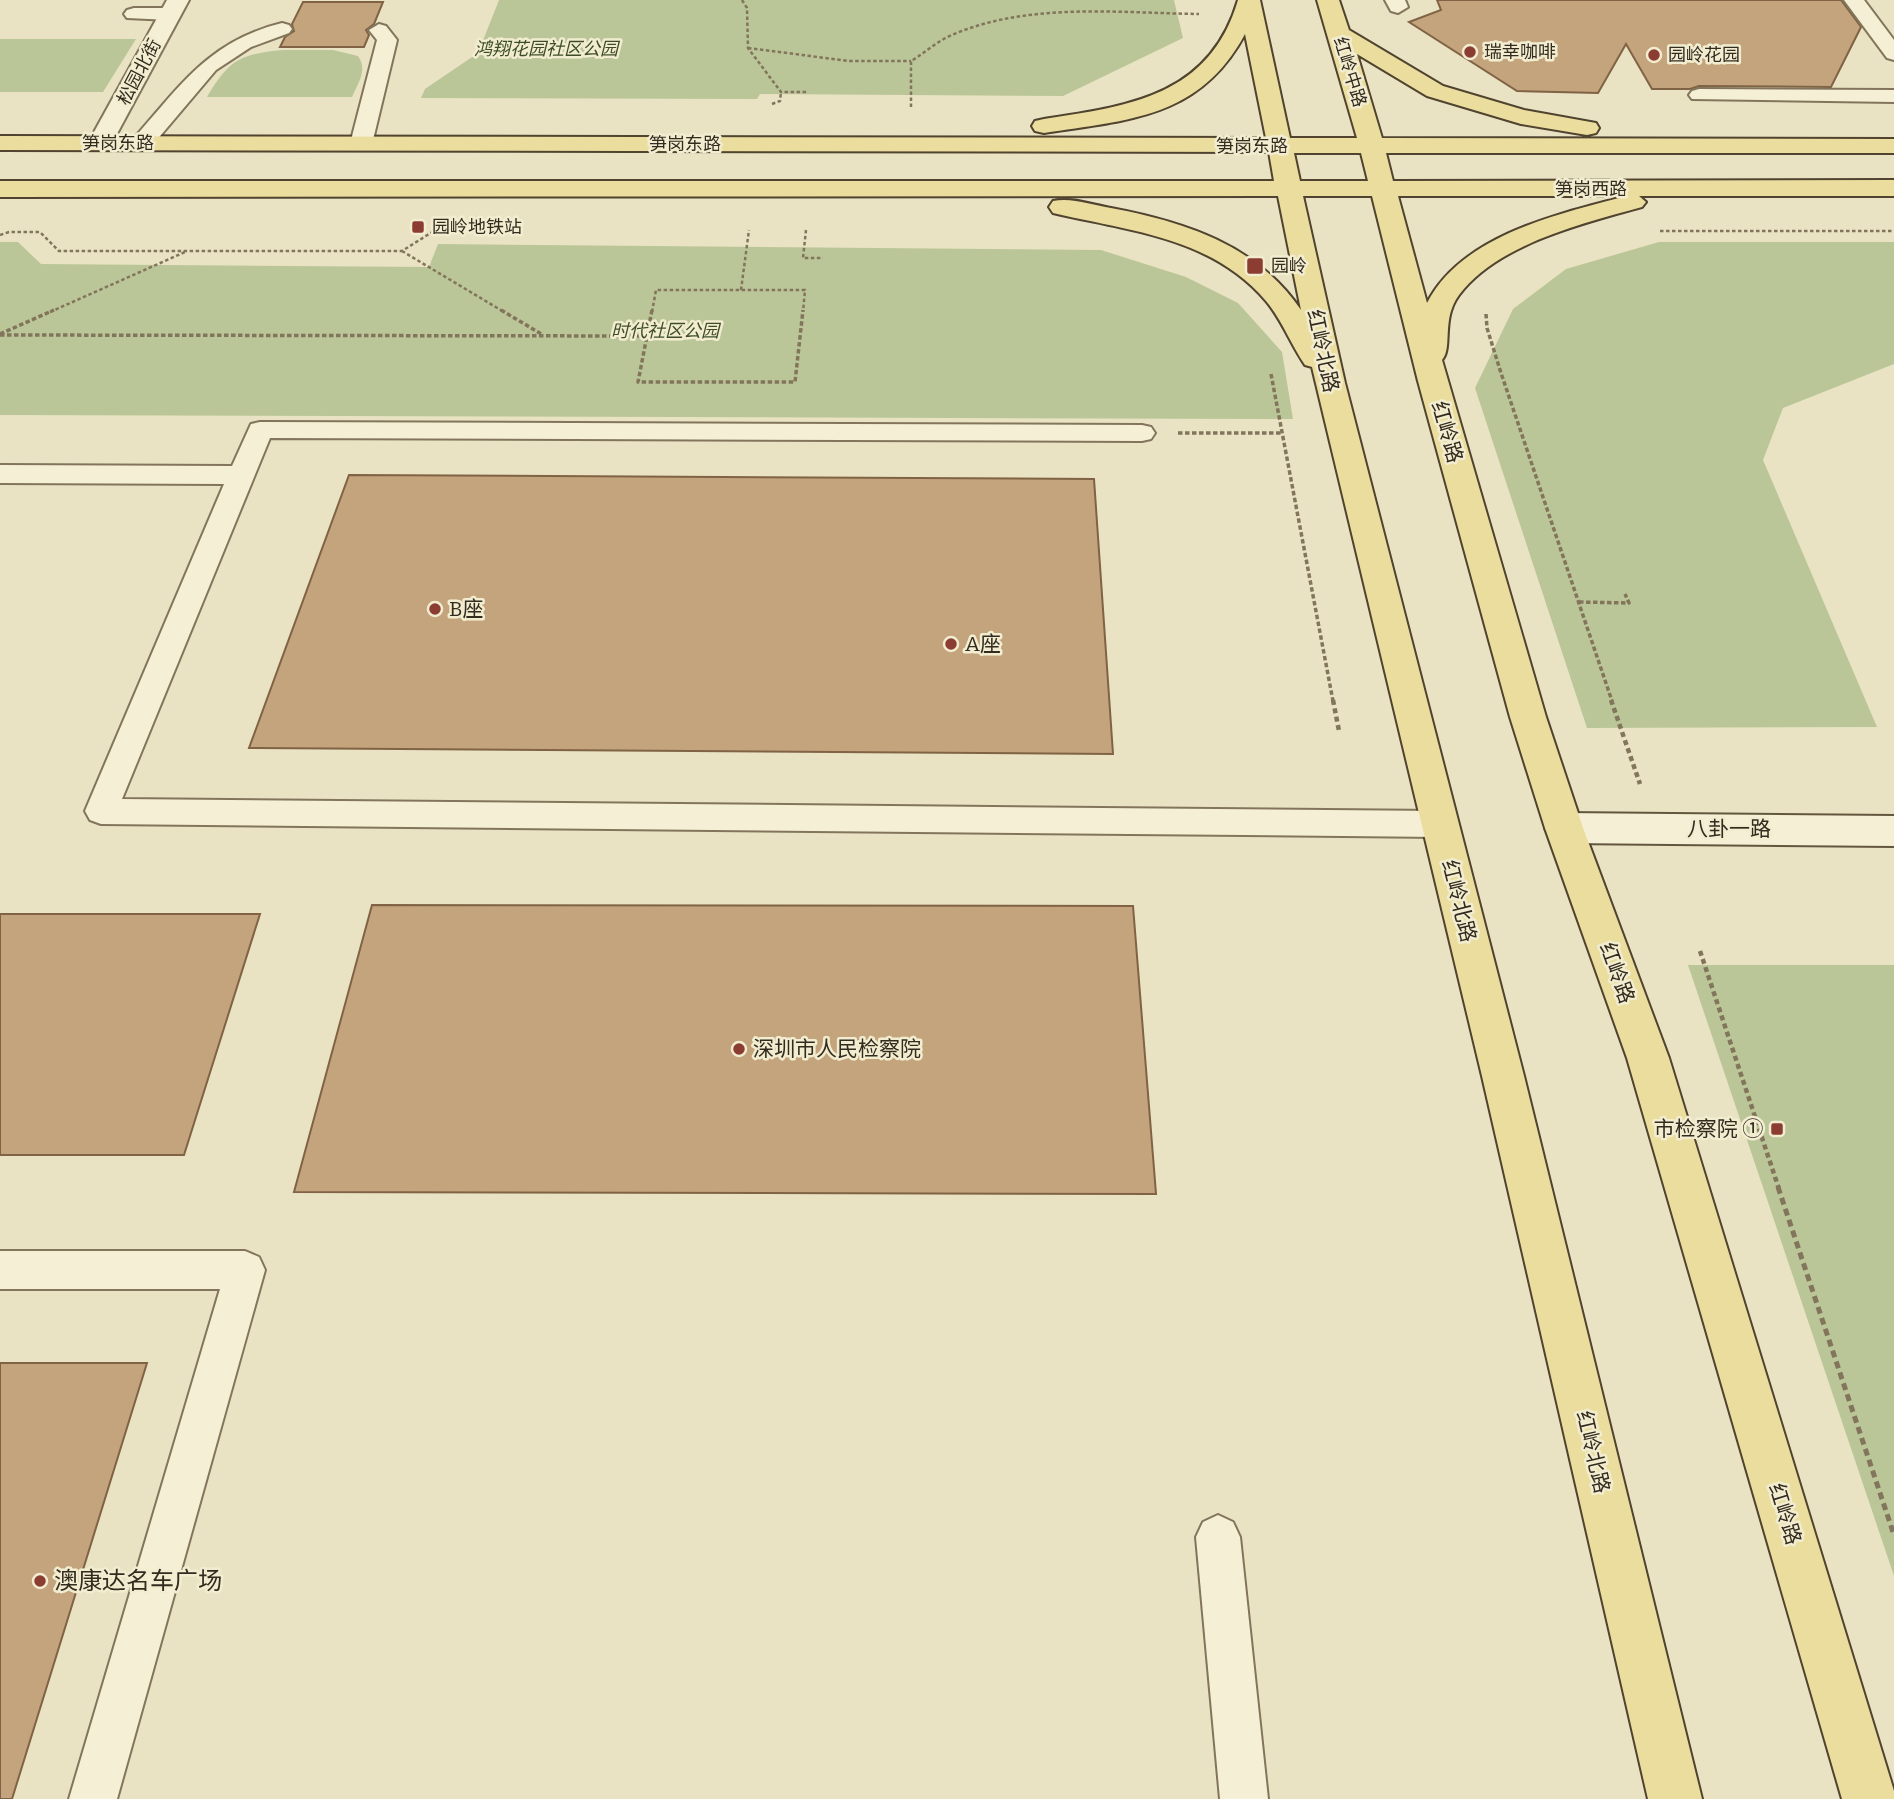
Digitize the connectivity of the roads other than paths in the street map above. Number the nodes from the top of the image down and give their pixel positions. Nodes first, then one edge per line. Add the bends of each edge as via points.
1 (1328, 0) edge
2 (1854, 0) edge
3 (1249, 1) edge
4 (174, 7) edge
5 (134, 14) dead end
6 (282, 29) dead end
7 (379, 30) dead end
8 (1338, 33) junction
9 (1894, 54) edge
10 (1699, 95) dead end
11 (1894, 96) edge
12 (0, 143) edge
13 (100, 143) junction
14 (142, 144) junction
15 (361, 144) junction
16 (898, 144) junction
17 (1371, 145) junction
18 (1703, 145) junction
19 (1279, 146) junction
20 (1894, 146) edge
21 (1288, 188) junction
22 (1894, 188) edge
23 (0, 189) edge
24 (964, 189) junction
25 (1383, 189) junction
26 (1681, 189) junction
27 (1433, 381) junction
28 (1330, 383) junction
29 (1142, 433) road end
30 (0, 474) edge
31 (242, 475) junction
32 (1440, 824) junction
33 (1564, 828) junction
34 (1894, 831) edge
35 (0, 1270) edge
36 (1218, 1536) dead end
37 (93, 1799) edge
38 (1244, 1799) edge
39 (1675, 1799) edge
40 (1870, 1799) edge

1 - 8 main road, 红岭中路
2 - 9 lane
3 - 16 main road via 1223,53 1200,80 1146,106 1108,116
3 - 19 main road, 红岭北路
4 - 5 lane
4 - 13 street, 松园北街
6 - 14 lane via 244,43 209,66
7 - 15 lane via 387,40
8 - 17 main road, 红岭中路
8 - 18 main road via 1435,91 1470,104 1521,117
10 - 11 lane
12 - 13 main road, 笋岗东路
13 - 14 main road, 笋岗东路
14 - 15 main road, 笋岗东路
15 - 16 main road, 笋岗东路
16 - 19 main road, 笋岗东路
17 - 18 main road
17 - 19 main road, 笋岗东路
17 - 25 main road, 红岭路
18 - 20 main road
19 - 21 main road, 红岭北路
21 - 24 main road, 笋岗东路
21 - 25 main road, 笋岗西路
21 - 28 main road, 红岭北路
22 - 26 main road, 笋岗西路
23 - 24 main road, 笋岗东路
24 - 28 main road via 1111,215 1192,239 1226,255 1276,295
25 - 26 main road, 笋岗西路
25 - 27 main road, 红岭路
26 - 27 main road via 1560,222 1503,246 1454,284 1434,317
27 - 33 main road, 红岭路
28 - 32 main road, 红岭北路
29 - 31 lane via 260,430
30 - 31 lane
31 - 32 lane via 101,811
32 - 39 main road, 红岭北路
33 - 34 street, 八卦一路
33 - 40 main road, 红岭路 via 1648,1058
35 - 37 lane via 245,1270
36 - 38 lane

